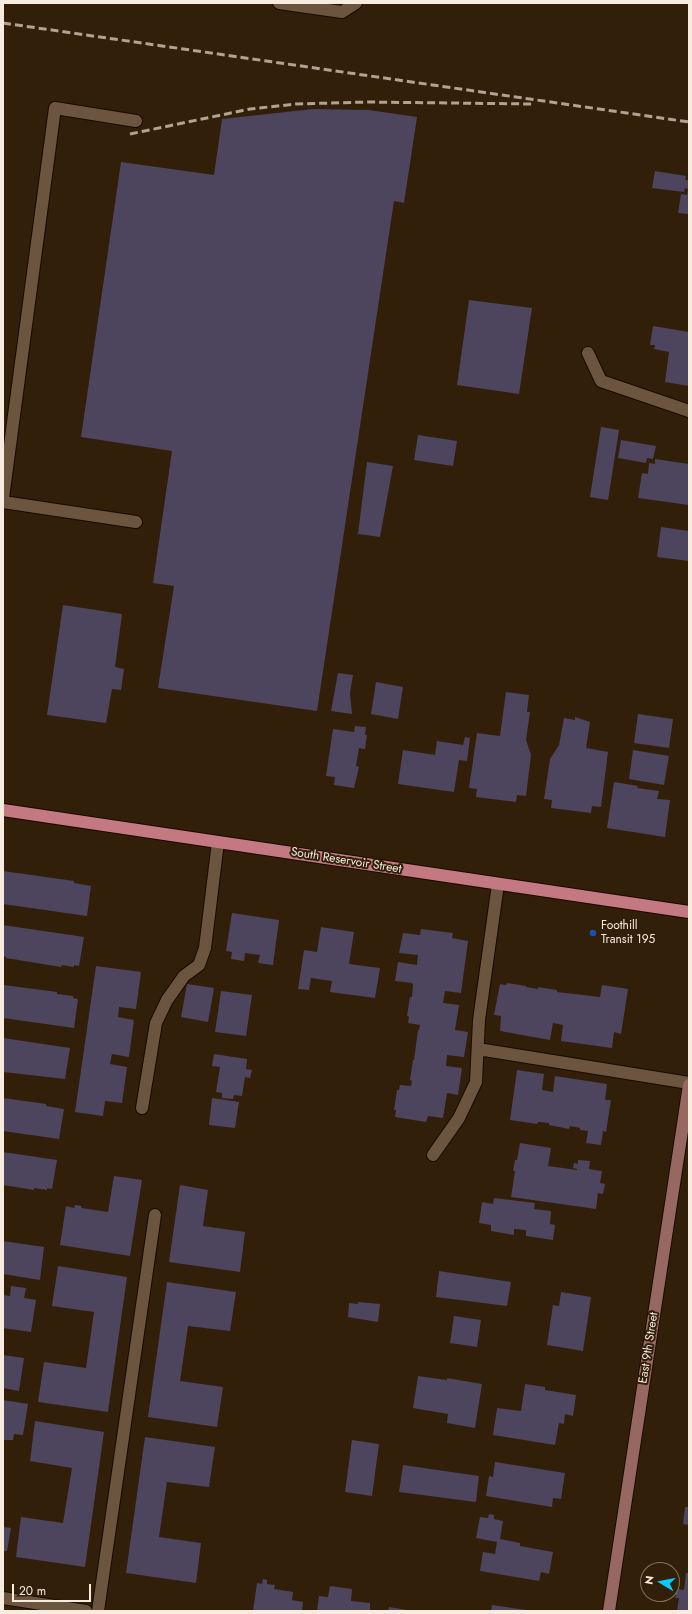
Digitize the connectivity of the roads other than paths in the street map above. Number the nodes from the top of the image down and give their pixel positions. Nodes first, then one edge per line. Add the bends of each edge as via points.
1 (279, 3) edge
2 (356, 3) edge
3 (136, 121) dead end
4 (588, 352) dead end
5 (689, 411) edge
6 (3, 498) edge
7 (3, 502) edge
8 (136, 522) dead end
9 (3, 810) edge
10 (218, 842) junction
11 (498, 884) junction
12 (689, 912) edge
13 (478, 1049) junction
14 (689, 1084) edge
15 (142, 1108) dead end
16 (433, 1155) dead end
17 (155, 1215) dead end
18 (3, 1598) edge
19 (86, 1611) edge
20 (98, 1611) edge
21 (609, 1611) edge

1 - 2 street via 342,12
3 - 6 street via 56,108
4 - 5 street via 601,381
7 - 8 street
9 - 10 main road, South Reservoir Street
10 - 11 main road, South Reservoir Street
10 - 15 street via 205,948 199,965 184,976 167,1000 156,1023
11 - 12 main road, South Reservoir Street
11 - 13 street via 479,1020
13 - 14 street
13 - 16 street via 476,1082 459,1118
14 - 21 street, East 9th Street
17 - 20 street
18 - 19 street

